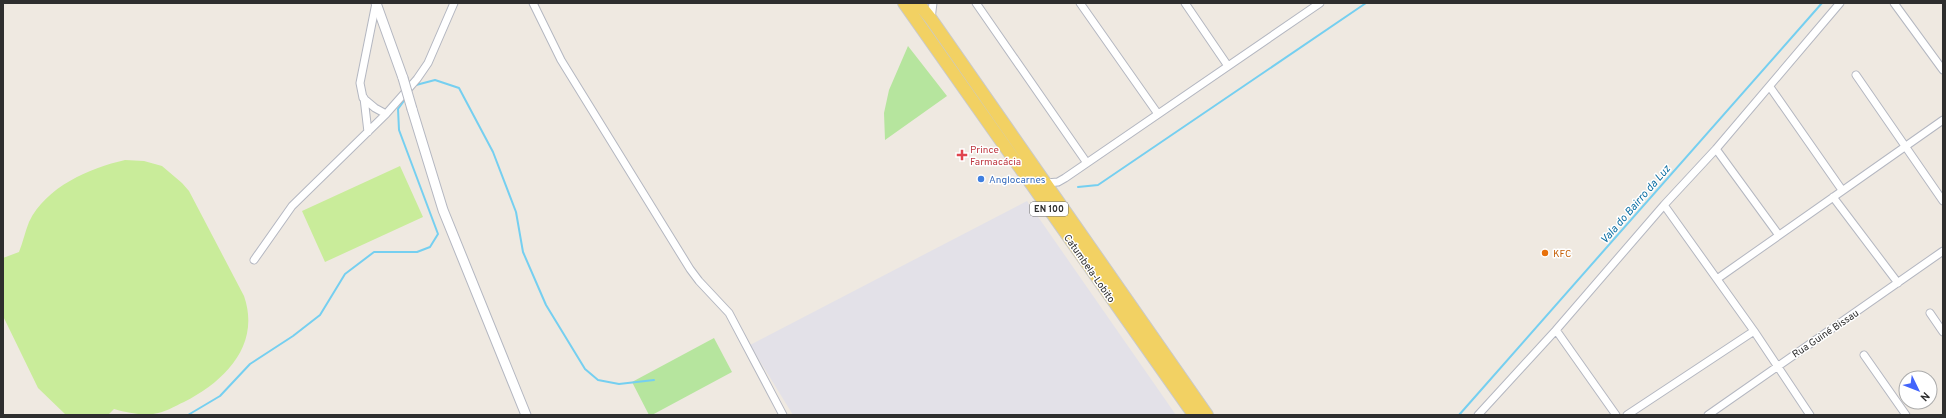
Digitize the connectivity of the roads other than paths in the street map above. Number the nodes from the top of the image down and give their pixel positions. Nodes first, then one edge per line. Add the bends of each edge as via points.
1 (376, 3) edge
2 (454, 3) edge
3 (533, 3) edge
4 (904, 3) edge
5 (918, 3) edge
6 (933, 3) edge
7 (976, 3) edge
8 (1080, 3) edge
9 (1185, 3) edge
10 (1320, 3) edge
11 (1840, 3) edge
12 (1897, 4) edge
13 (931, 19) junction
14 (1228, 66) junction
15 (1943, 70) edge
16 (1856, 75) dead end
17 (1770, 86) junction
18 (364, 98) junction
19 (386, 114) junction
20 (1158, 114) junction
21 (1943, 120) edge
22 (368, 132) junction
23 (1906, 145) junction
24 (1716, 149) junction
25 (1087, 162) junction
26 (1065, 178) junction
27 (1046, 183) junction
28 (1842, 190) junction
29 (1056, 196) junction
30 (1833, 197) junction
31 (1943, 201) edge
32 (1664, 205) junction
33 (1778, 234) junction
34 (1943, 251) edge
35 (254, 260) dead end
36 (1717, 279) junction
37 (1898, 282) junction
38 (1930, 313) dead end
39 (1556, 330) junction
40 (1754, 331) junction
41 (1943, 332) edge
42 (1864, 355) dead end
43 (1778, 365) junction
44 (526, 415) edge
45 (783, 415) edge
46 (1194, 415) edge
47 (1207, 415) edge
48 (1478, 415) edge
49 (1616, 415) edge
50 (1627, 415) edge
51 (1708, 415) edge
52 (1810, 415) edge
53 (1906, 415) edge

1 - 18 street via 360,83
1 - 44 street, bridge via 403,78 443,210
2 - 19 street via 428,63
3 - 45 street via 561,60 690,269 729,313
4 - 46 main road, Catumbela-Lobito / EN 100
5 - 13 main road, Catumbela-Lobito / EN 100
6 - 13 street
7 - 25 street
8 - 20 street
9 - 14 street
10 - 14 street
11 - 17 street
12 - 15 street
13 - 27 main road, Catumbela-Lobito / EN 100
14 - 20 street
16 - 23 street
17 - 24 street
17 - 28 street
18 - 19 street
18 - 22 street
19 - 22 street
20 - 25 street
21 - 23 street
22 - 35 street via 292,206
23 - 28 street
23 - 31 street
24 - 32 street
24 - 33 street
25 - 26 street
26 - 27 street via 1058,182
26 - 29 street
27 - 29 main road, Catumbela-Lobito / EN 100
28 - 30 street
29 - 47 main road, Catumbela-Lobito / EN 100
30 - 33 street
30 - 37 street
32 - 36 street
32 - 39 street
33 - 36 street
34 - 37 street, Rua Guiné Bissau
36 - 40 street
37 - 43 street, Rua Guiné Bissau
38 - 41 street
39 - 48 street
39 - 49 street
40 - 43 street
40 - 50 street
42 - 53 street
43 - 51 street, Rua Guiné Bissau
43 - 52 street

